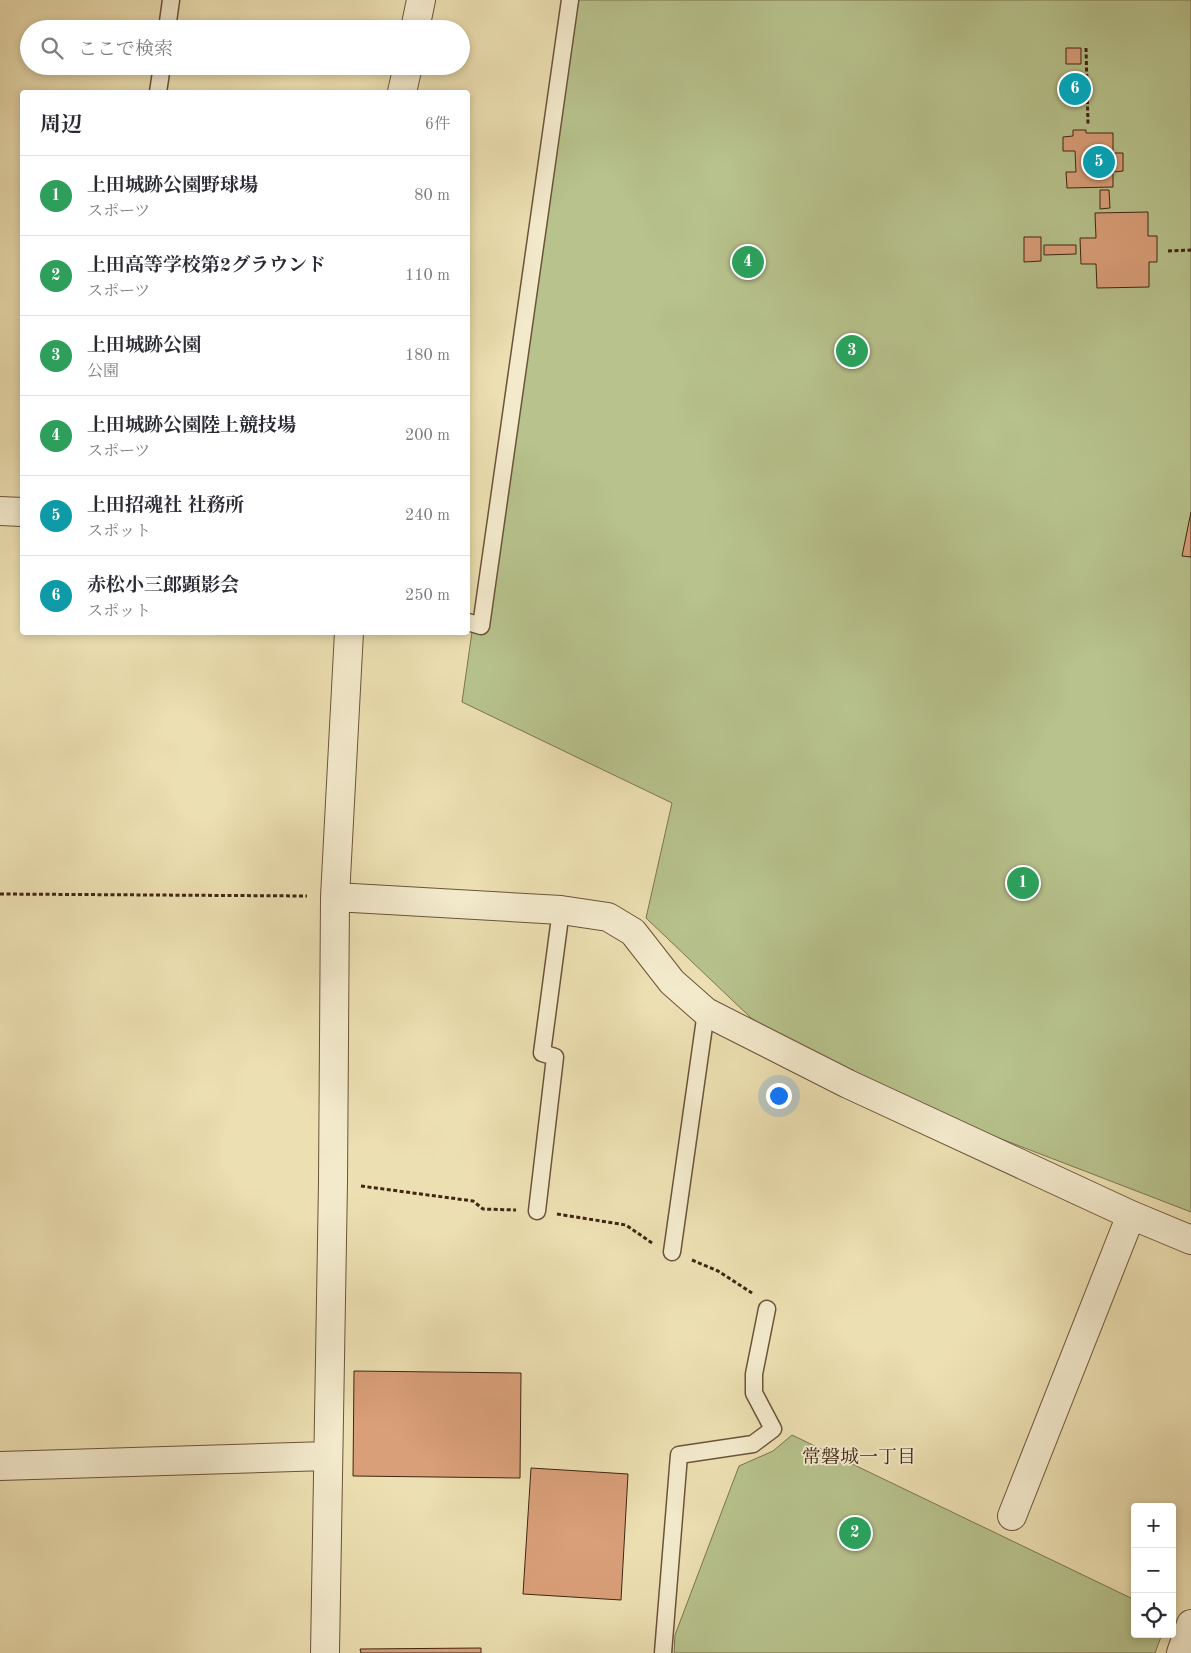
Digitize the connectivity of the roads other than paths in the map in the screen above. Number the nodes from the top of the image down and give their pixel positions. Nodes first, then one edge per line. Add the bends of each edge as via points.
1 (171, 0) edge
2 (421, 0) edge
3 (570, 0) edge
4 (168, 20) edge
5 (417, 20) edge
6 (161, 75) edge
7 (406, 75) edge
8 (158, 90) edge
9 (402, 90) edge
10 (0, 511) edge
11 (20, 512) edge
12 (470, 623) edge
13 (349, 635) edge
14 (335, 897) junction
15 (561, 910) junction
16 (706, 1012) junction
17 (537, 1211) road end
18 (1131, 1215) junction
19 (1191, 1240) edge
20 (672, 1252) road end
21 (767, 1309) road end
22 (327, 1456) junction
23 (0, 1466) edge
24 (1012, 1516) dead end
25 (1191, 1624) edge
26 (325, 1653) edge
27 (663, 1653) edge
28 (1181, 1653) edge

1 - 4 lane
2 - 5 street
3 - 12 lane via 481,626
6 - 8 lane
7 - 9 street
10 - 11 street
13 - 14 street
14 - 15 street
14 - 22 street
15 - 16 street via 608,917 633,932 672,982
15 - 17 lane via 542,1053 555,1056
16 - 18 street via 848,1084
16 - 20 lane
18 - 19 street
18 - 24 street
21 - 27 lane via 754,1374 754,1393 772,1428 753,1444 679,1455
22 - 23 street
22 - 26 street
25 - 28 street

